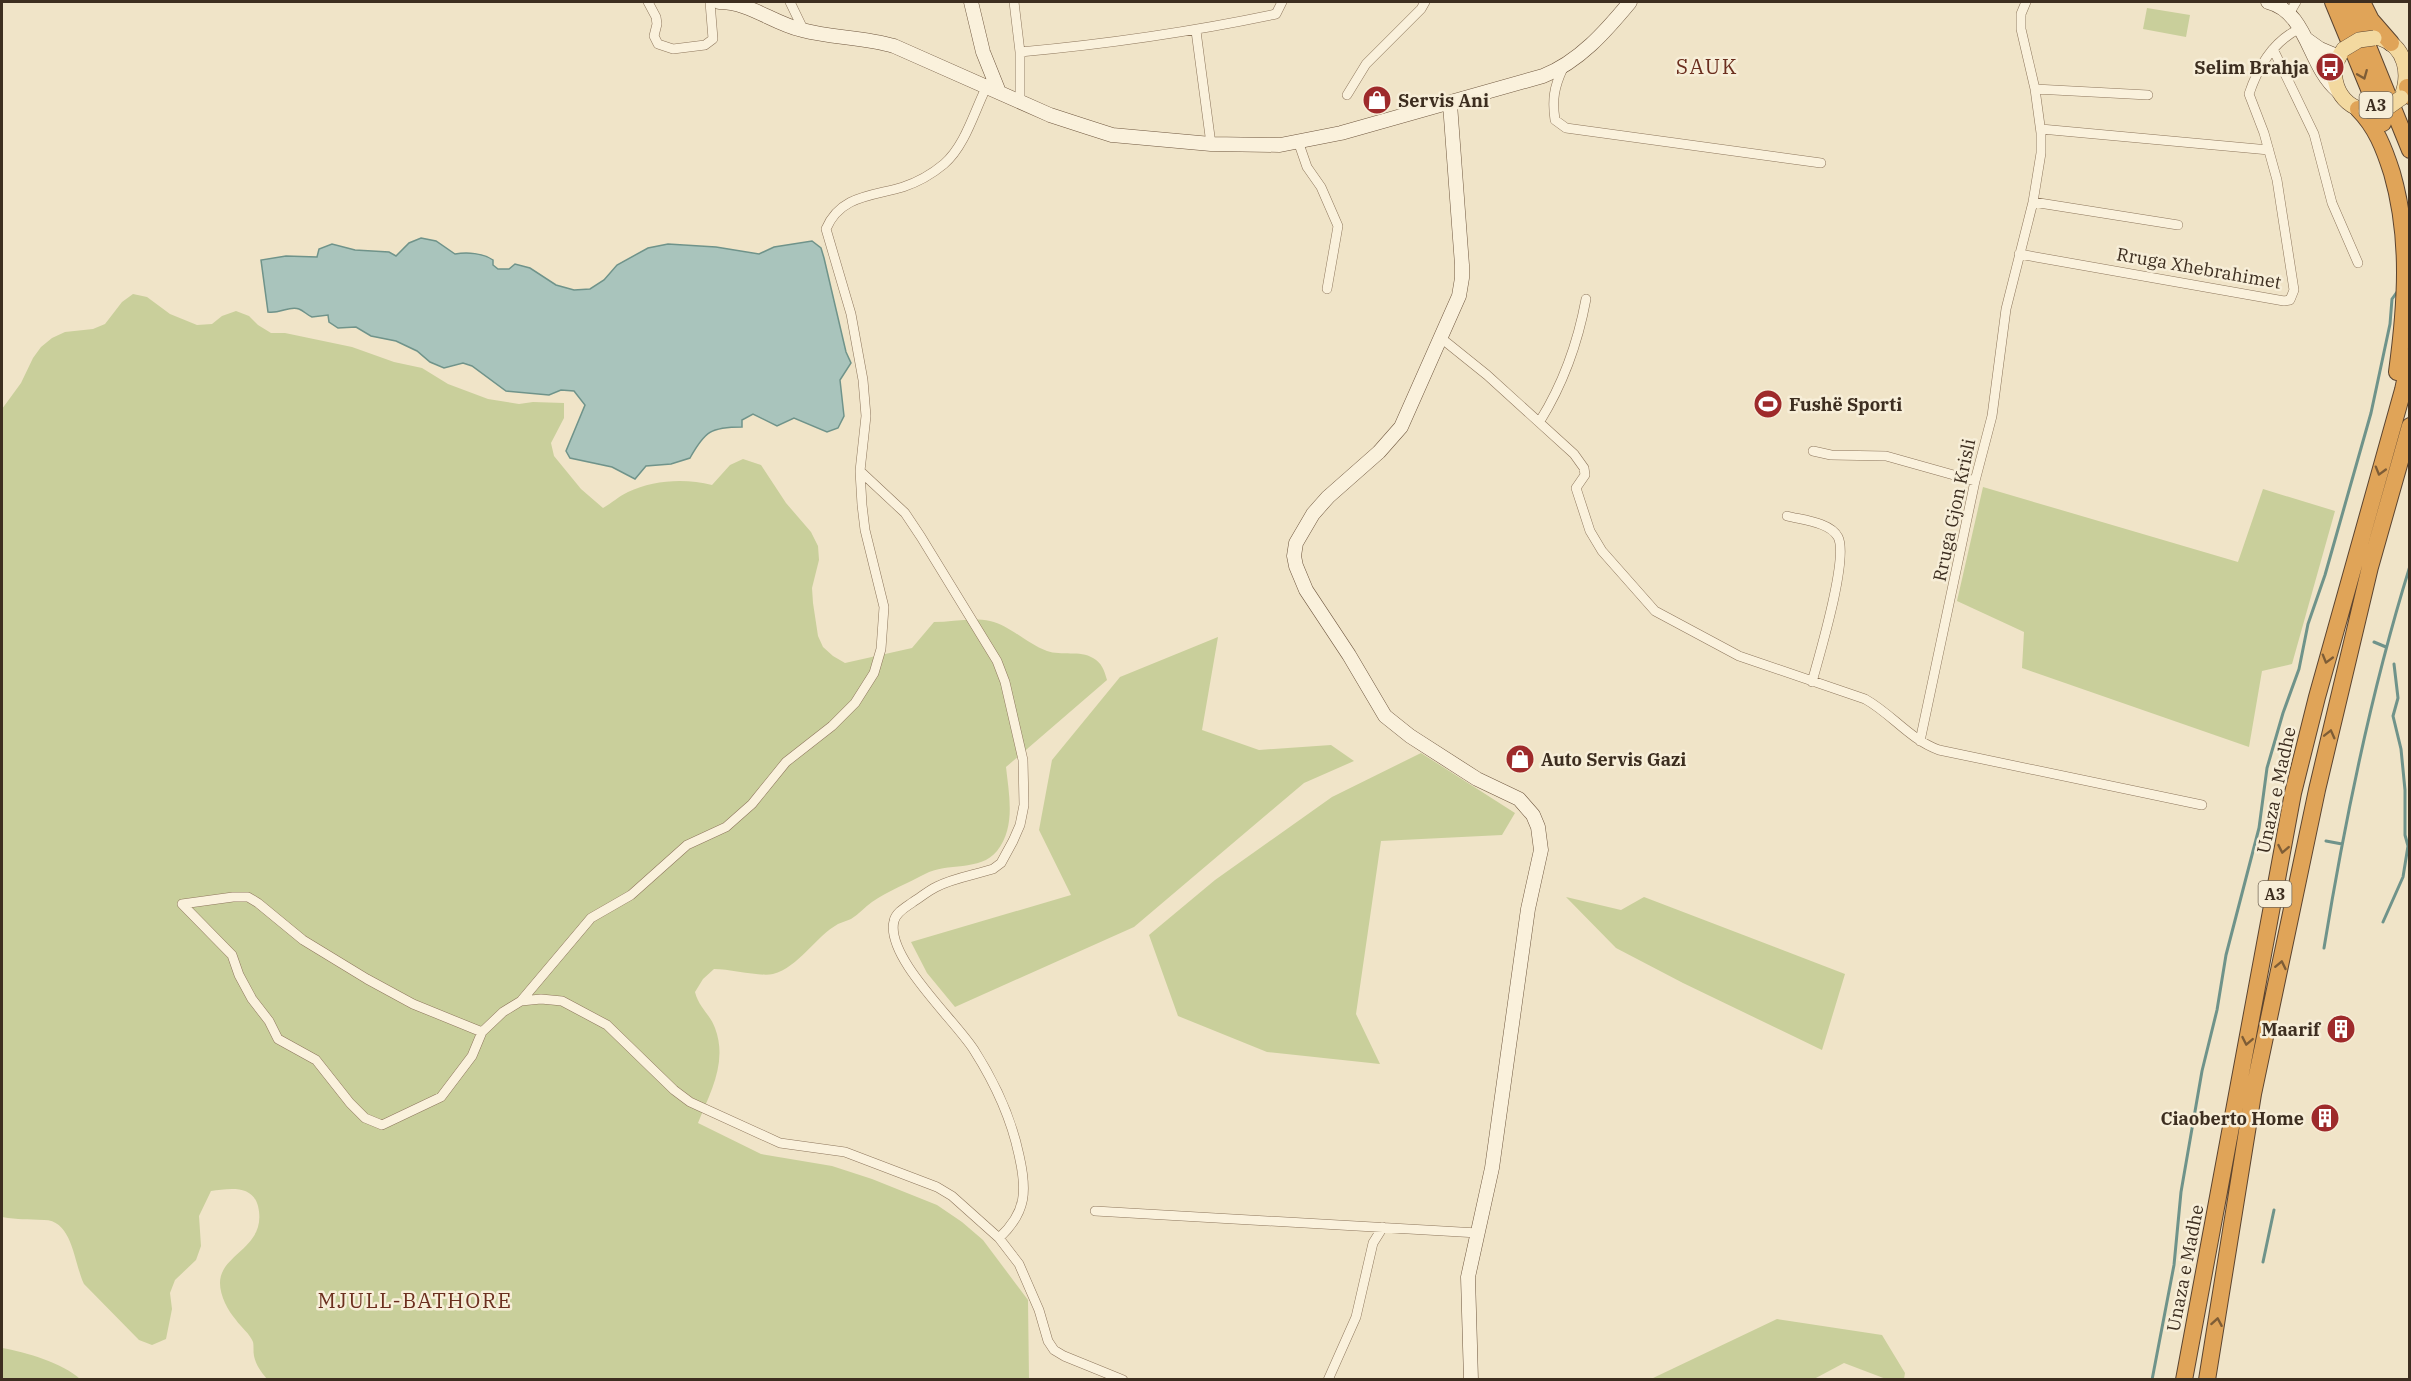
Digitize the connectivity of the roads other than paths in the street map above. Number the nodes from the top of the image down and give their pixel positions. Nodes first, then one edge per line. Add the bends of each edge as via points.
1 (648, 2) edge
2 (710, 2) edge
3 (718, 2) edge
4 (790, 2) edge
5 (971, 2) edge
6 (1014, 2) edge
7 (1282, 2) edge
8 (1425, 2) edge
9 (1630, 2) edge
10 (2026, 2) edge
11 (2268, 2) edge
12 (2325, 2) edge
13 (2333, 2) edge
14 (2350, 2) edge
15 (2362, 2) edge
16 (2293, 8) edge
17 (804, 31) junction
18 (1196, 31) junction
19 (2303, 34) junction
20 (2399, 45) edge
21 (2273, 49) junction
22 (1020, 52) junction
23 (2342, 53) junction
24 (1563, 68) junction
25 (2407, 87) edge
26 (2035, 89) junction
27 (993, 90) junction
28 (2338, 91) junction
29 (1347, 95) dead end
30 (2148, 95) dead end
31 (1020, 102) junction
32 (1450, 104) junction
33 (2362, 110) junction
34 (2041, 129) junction
35 (1298, 141) junction
36 (1211, 144) junction
37 (2269, 150) junction
38 (2409, 150) edge
39 (1821, 163) dead end
40 (2032, 202) junction
41 (2409, 212) edge
42 (2178, 225) dead end
43 (2019, 254) junction
44 (2358, 263) dead end
45 (1327, 289) dead end
46 (1586, 299) dead end
47 (1441, 338) junction
48 (2409, 357) edge
49 (2396, 415) junction
50 (1540, 421) junction
51 (2409, 426) edge
52 (1813, 452) dead end
53 (2409, 455) edge
54 (860, 471) junction
55 (2397, 474) junction
56 (1975, 481) junction
57 (1787, 516) dead end
58 (1812, 682) junction
59 (1920, 741) junction
60 (2202, 805) dead end
61 (521, 1001) junction
62 (482, 1032) junction
63 (1095, 1211) dead end
64 (1383, 1227) junction
65 (1478, 1233) junction
66 (999, 1238) junction
67 (1123, 1380) edge
68 (1328, 1380) edge
69 (1471, 1380) edge
70 (2184, 1380) edge
71 (2207, 1380) edge

1 - 2 street via 656,17 655,40 673,50 705,45 713,39
3 - 17 street via 748,6
4 - 17 street
5 - 27 street
6 - 22 street
7 - 18 street via 1276,14
8 - 29 street via 1366,64
9 - 24 street via 1610,26
10 - 26 street, Rruga Gjon Krisli via 2021,29
11 - 16 street
12 - 23 highway
13 -> 41 highway, A3 via 2396,159
14 - 38 highway, A3
15 - 20 highway via 2371,20
16 - 19 street
17 - 27 street via 894,46
18 - 22 street
18 - 36 street
19 - 21 street, Rruga Xhebrahimet via 2288,35
19 - 23 street via 2320,49
19 - 28 street via 2323,75
20 - 23 main road, bridge via 2374,38 2359,40
20 - 25 main road via 2406,61
21 - 37 street, Rruga Xhebrahimet via 2248,94
21 - 44 street via 2314,134 2332,203
22 - 31 street
23 - 28 main road via 2335,71
24 - 32 street
24 - 39 street via 1554,91 1554,111 1555,120 1566,128
25 - 33 main road, bridge via 2387,109
26 - 30 street
26 - 34 street, Rruga Gjon Krisli
27 - 31 street
27 - 54 street via 945,163 905,186 847,204 832,216 826,229 851,314 863,380 866,416
28 - 33 main road via 2345,101
31 - 36 street via 1112,135
32 - 35 street
32 - 47 street via 1462,278 1459,296
33 - 49 highway via 2385,152 2402,214 2406,266
34 - 37 street
34 - 40 street, Rruga Gjon Krisli
35 - 36 street via 1280,145
35 - 45 street via 1338,226
37 - 43 street, Rruga Xhebrahimet via 2294,290 2290,300
40 - 42 street
40 - 43 street, Rruga Gjon Krisli
43 - 56 street, Rruga Gjon Krisli via 2006,309 1992,416
46 - 50 street via 1573,354
47 - 50 street
47 - 65 street via 1401,427 1313,514 1296,543 1294,556 1306,590 1385,716 1477,779 1519,799 1533,815 1541,837 1492,1168
48 - 49 highway, Unaza e Madhe / A3
49 -> 70 highway, Unaza e Madhe / A3 via 2293,793
50 - 58 street via 1584,468 1585,475 1576,488 1590,531 1602,551 1655,611 1739,656
51 - 55 highway, A3
52 - 56 street via 1886,456
53 - 55 highway
54 - 61 street via 865,530 884,607 881,649 874,673 855,704 786,762 752,804 726,828 687,845 631,895 591,918
54 - 66 street via 905,513 937,560 997,661 1019,736 1024,805 1020,825 1000,863 993,869 936,887 902,910 894,919 893,931 909,969 974,1049 1014,1129 1025,1194 1014,1220
71 -> 55 highway, A3 via 2253,1094 2319,780 2370,567
56 - 59 street, Rruga Gjon Krisli
57 - 58 street via 1829,528 1838,536 1840,545 1839,575
58 - 59 street via 1882,708
59 - 60 street via 1945,751
61 - 62 street
61 - 66 street via 562,1001 590,1014 690,1102 780,1143 845,1152 937,1187
62 - 62 street via 472,1056 441,1097 378,1124 350,1103 316,1060 278,1039 252,999 232,955 182,904 248,897 303,940 367,979 413,1004
63 - 64 street
64 - 65 street
64 - 68 street via 1373,1243 1356,1317
65 - 69 street via 1468,1277
66 - 67 street via 1019,1264 1054,1350

